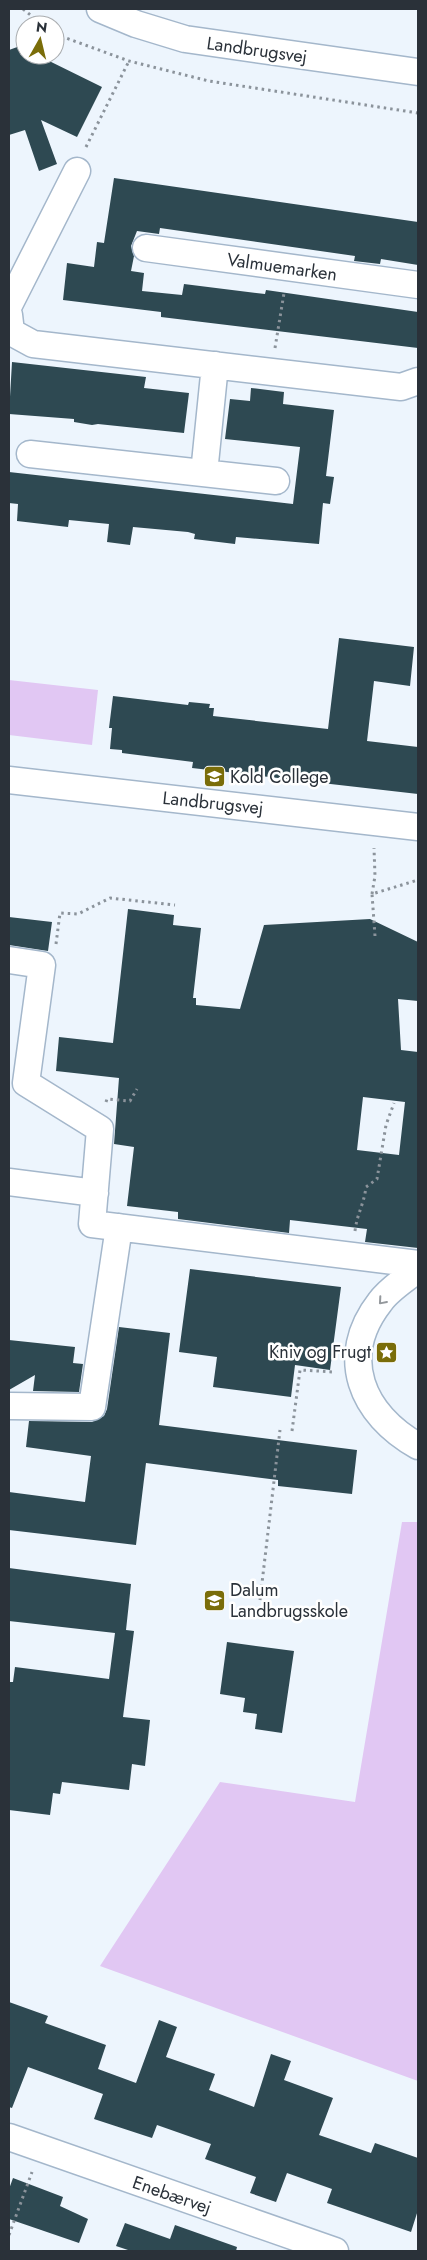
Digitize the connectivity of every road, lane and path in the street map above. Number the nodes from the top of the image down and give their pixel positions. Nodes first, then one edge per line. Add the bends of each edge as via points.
1 (100, 9) edge
2 (65, 38) edge
3 (129, 60) junction
4 (418, 72) edge
5 (418, 113) edge
6 (77, 171) joint
7 (146, 248) dead end
8 (288, 268) junction
9 (418, 285) edge
10 (9, 305) edge
11 (9, 327) edge
12 (215, 365) junction
13 (272, 371) junction
14 (418, 381) edge
15 (30, 454) dead end
16 (204, 473) junction
17 (276, 481) dead end
18 (9, 780) edge
19 (373, 822) junction
20 (418, 827) edge
21 (418, 880) edge
22 (372, 894) junction
23 (175, 905) dead end
24 (375, 936) dead end
25 (9, 960) edge
26 (42, 965) junction
27 (394, 1104) dead end
28 (9, 1182) edge
29 (95, 1193) junction
30 (119, 1228) junction
31 (352, 1256) junction
32 (418, 1264) edge
33 (418, 1269) edge
34 (360, 1373) junction
35 (9, 1406) edge
36 (280, 1430) dead end
37 (292, 1431) dead end
38 (418, 1446) edge
39 (260, 1600) dead end
40 (9, 2137) edge
41 (40, 2148) junction
42 (9, 2235) edge
43 (335, 2251) edge

1 - 4 street, Landbrugsvej via 184,39
2 - 3 path
3 - 5 path via 209,80
3 - 6 path
6 - 10 street
7 - 8 street, Valmuemarken
8 - 9 street, Valmuemarken
8 - 13 path
11 - 12 street via 34,344
12 - 13 street
12 - 16 street
13 - 14 street via 400,386
15 - 16 street
16 - 17 street
18 - 19 street, Landbrugsvej
19 - 20 street, Landbrugsvej
19 - 22 path via 375,876
21 - 22 path
22 - 24 path
23 - 26 path via 110,898 78,914 60,913 55,952
25 - 26 street
26 - 29 street via 26,1083 100,1129
27 - 31 path via 386,1125 376,1179 366,1187 364,1205 358,1214
28 - 29 street
29 - 30 street via 92,1224
30 - 31 street
30 - 35 street via 92,1407
31 - 32 street
33 -> 34 street via 381,1300 371,1315 359,1347
34 - 37 path via 300,1370
34 - 38 street via 365,1393 384,1422
36 - 39 path
40 - 41 street, Enebærvej
41 - 42 path
41 - 43 street, Enebærvej

